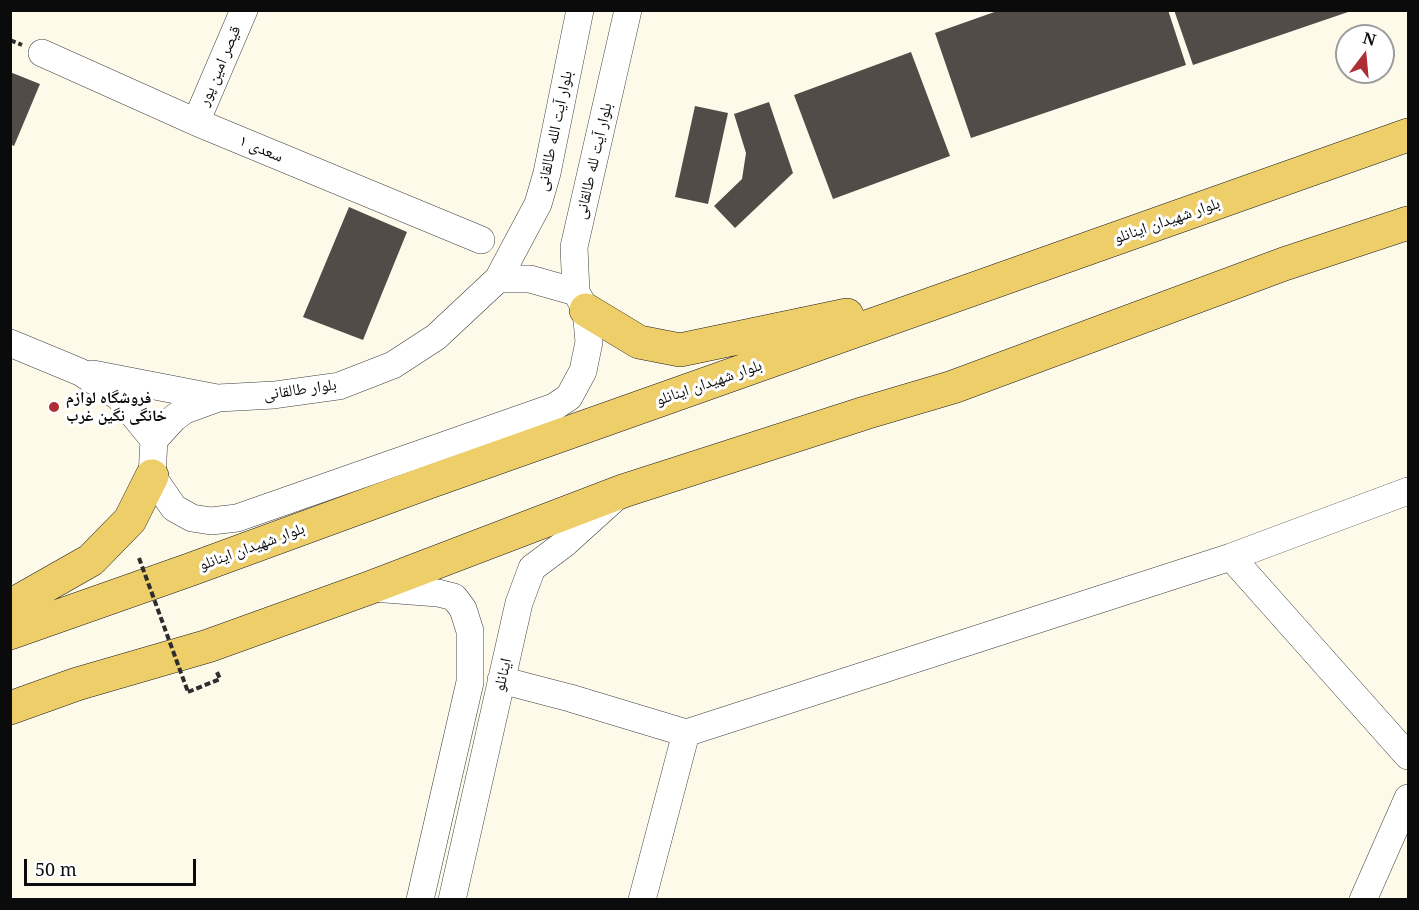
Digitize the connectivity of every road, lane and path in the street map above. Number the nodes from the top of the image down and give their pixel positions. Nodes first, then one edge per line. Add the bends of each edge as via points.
1 (244, 10) edge
2 (580, 10) edge
3 (628, 10) edge
4 (42, 53) dead end
5 (196, 122) junction
6 (1408, 135) edge
7 (1408, 223) edge
8 (481, 240) dead end
9 (498, 279) junction
10 (1001, 280) junction
11 (581, 301) junction
12 (10, 343) edge
13 (80, 372) junction
14 (218, 398) junction
15 (153, 440) junction
16 (152, 476) junction
17 (623, 491) junction
18 (1408, 491) edge
19 (1231, 557) junction
20 (139, 558) dead end
21 (369, 588) junction
22 (17, 595) edge
23 (10, 633) edge
24 (220, 679) dead end
25 (501, 680) junction
26 (10, 708) edge
27 (686, 733) junction
28 (1408, 756) edge
29 (1408, 798) edge
30 (420, 900) edge
31 (452, 900) edge
32 (642, 900) edge
33 (1363, 900) edge

1 - 5 street, قیصر امین پور
2 - 9 street, بلوار آیت الله طالقانی via 538,204
3 - 11 street, بلوار آیت لله طالقانی via 574,247
4 - 5 street, سعدی ۱
5 - 8 street, سعدی ۱
6 - 10 main road, بلوار شهیدان اینانلو
7 - 17 main road via 1284,264 952,387
9 - 11 street via 530,279
9 - 14 street, بلوار طالقانی via 436,336 393,365 339,386
10 - 11 main road via 680,350 639,342
10 - 23 main road, بلوار شهیدان اینانلو
11 - 16 street, بلوار شهیدان اینانلو via 589,342 583,371 569,397 554,407 237,518 192,518 174,508
12 - 13 street
13 - 14 street
13 - 15 street via 119,397
14 - 15 street, بلوار طالقانی via 185,410
15 - 16 street
16 - 22 main road via 130,520 91,560
17 - 21 main road
17 - 25 street, اینانلو via 532,568 519,603
18 - 19 street
19 - 27 street
19 - 28 street
20 - 24 path, bridge via 188,692
21 - 26 main road via 207,646
21 - 30 street via 454,597 463,609 470,631 470,682
25 - 27 street
25 - 31 street, اینانلو
27 - 32 street
29 - 33 street

